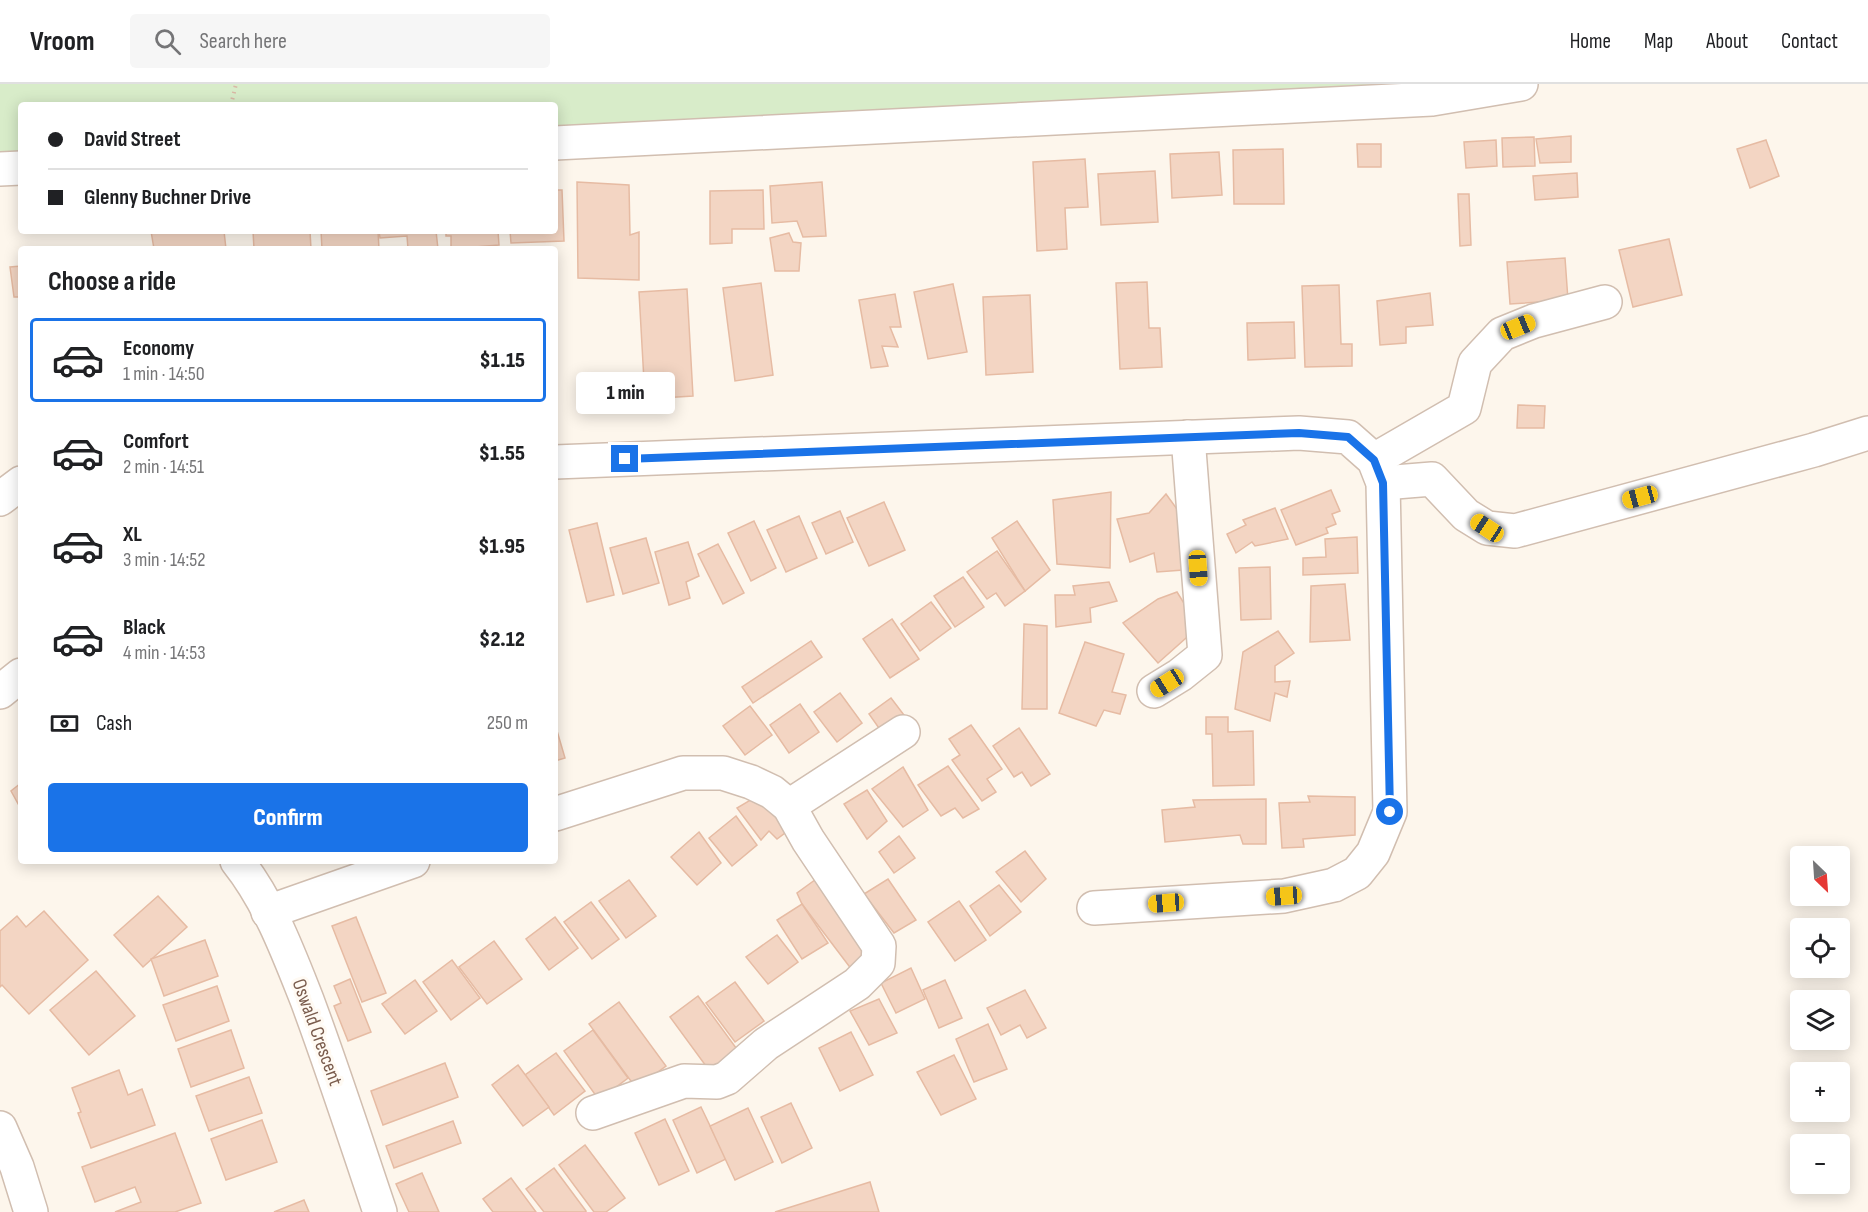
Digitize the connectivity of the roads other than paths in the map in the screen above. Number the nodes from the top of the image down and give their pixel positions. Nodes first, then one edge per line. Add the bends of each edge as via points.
1 (1521, 84) edge
2 (558, 143) edge
3 (18, 168) edge
4 (0, 169) edge
5 (1605, 302) dead end
6 (1868, 433) edge
7 (1188, 437) junction
8 (558, 462) edge
9 (1379, 472) junction
10 (18, 485) edge
11 (0, 499) edge
12 (1154, 691) dead end
13 (903, 732) dead end
14 (789, 806) junction
15 (558, 813) edge
16 (239, 864) edge
17 (404, 864) edge
18 (1094, 908) dead end
19 (268, 912) junction
20 (592, 1113) dead end
21 (0, 1128) edge
22 (31, 1212) edge
23 (380, 1212) edge

1 - 2 street via 1432,99
3 - 4 street
5 - 9 street via 1502,334 1475,363 1464,408
6 - 9 street via 1515,531 1480,524 1466,515 1432,479
7 - 8 street
7 - 9 street via 1299,433 1348,437
7 - 12 street via 1205,655
9 - 18 street via 1390,812 1373,853 1357,873 1334,885 1284,896
10 - 11 street
13 - 14 street
14 - 15 street via 772,792 723,773 683,773
14 - 20 street via 879,946 878,963 857,984 766,1044 728,1078 684,1082
16 - 19 street, Oswald Crescent
17 - 19 street
19 - 23 street, Oswald Crescent via 324,1044
21 - 22 street

